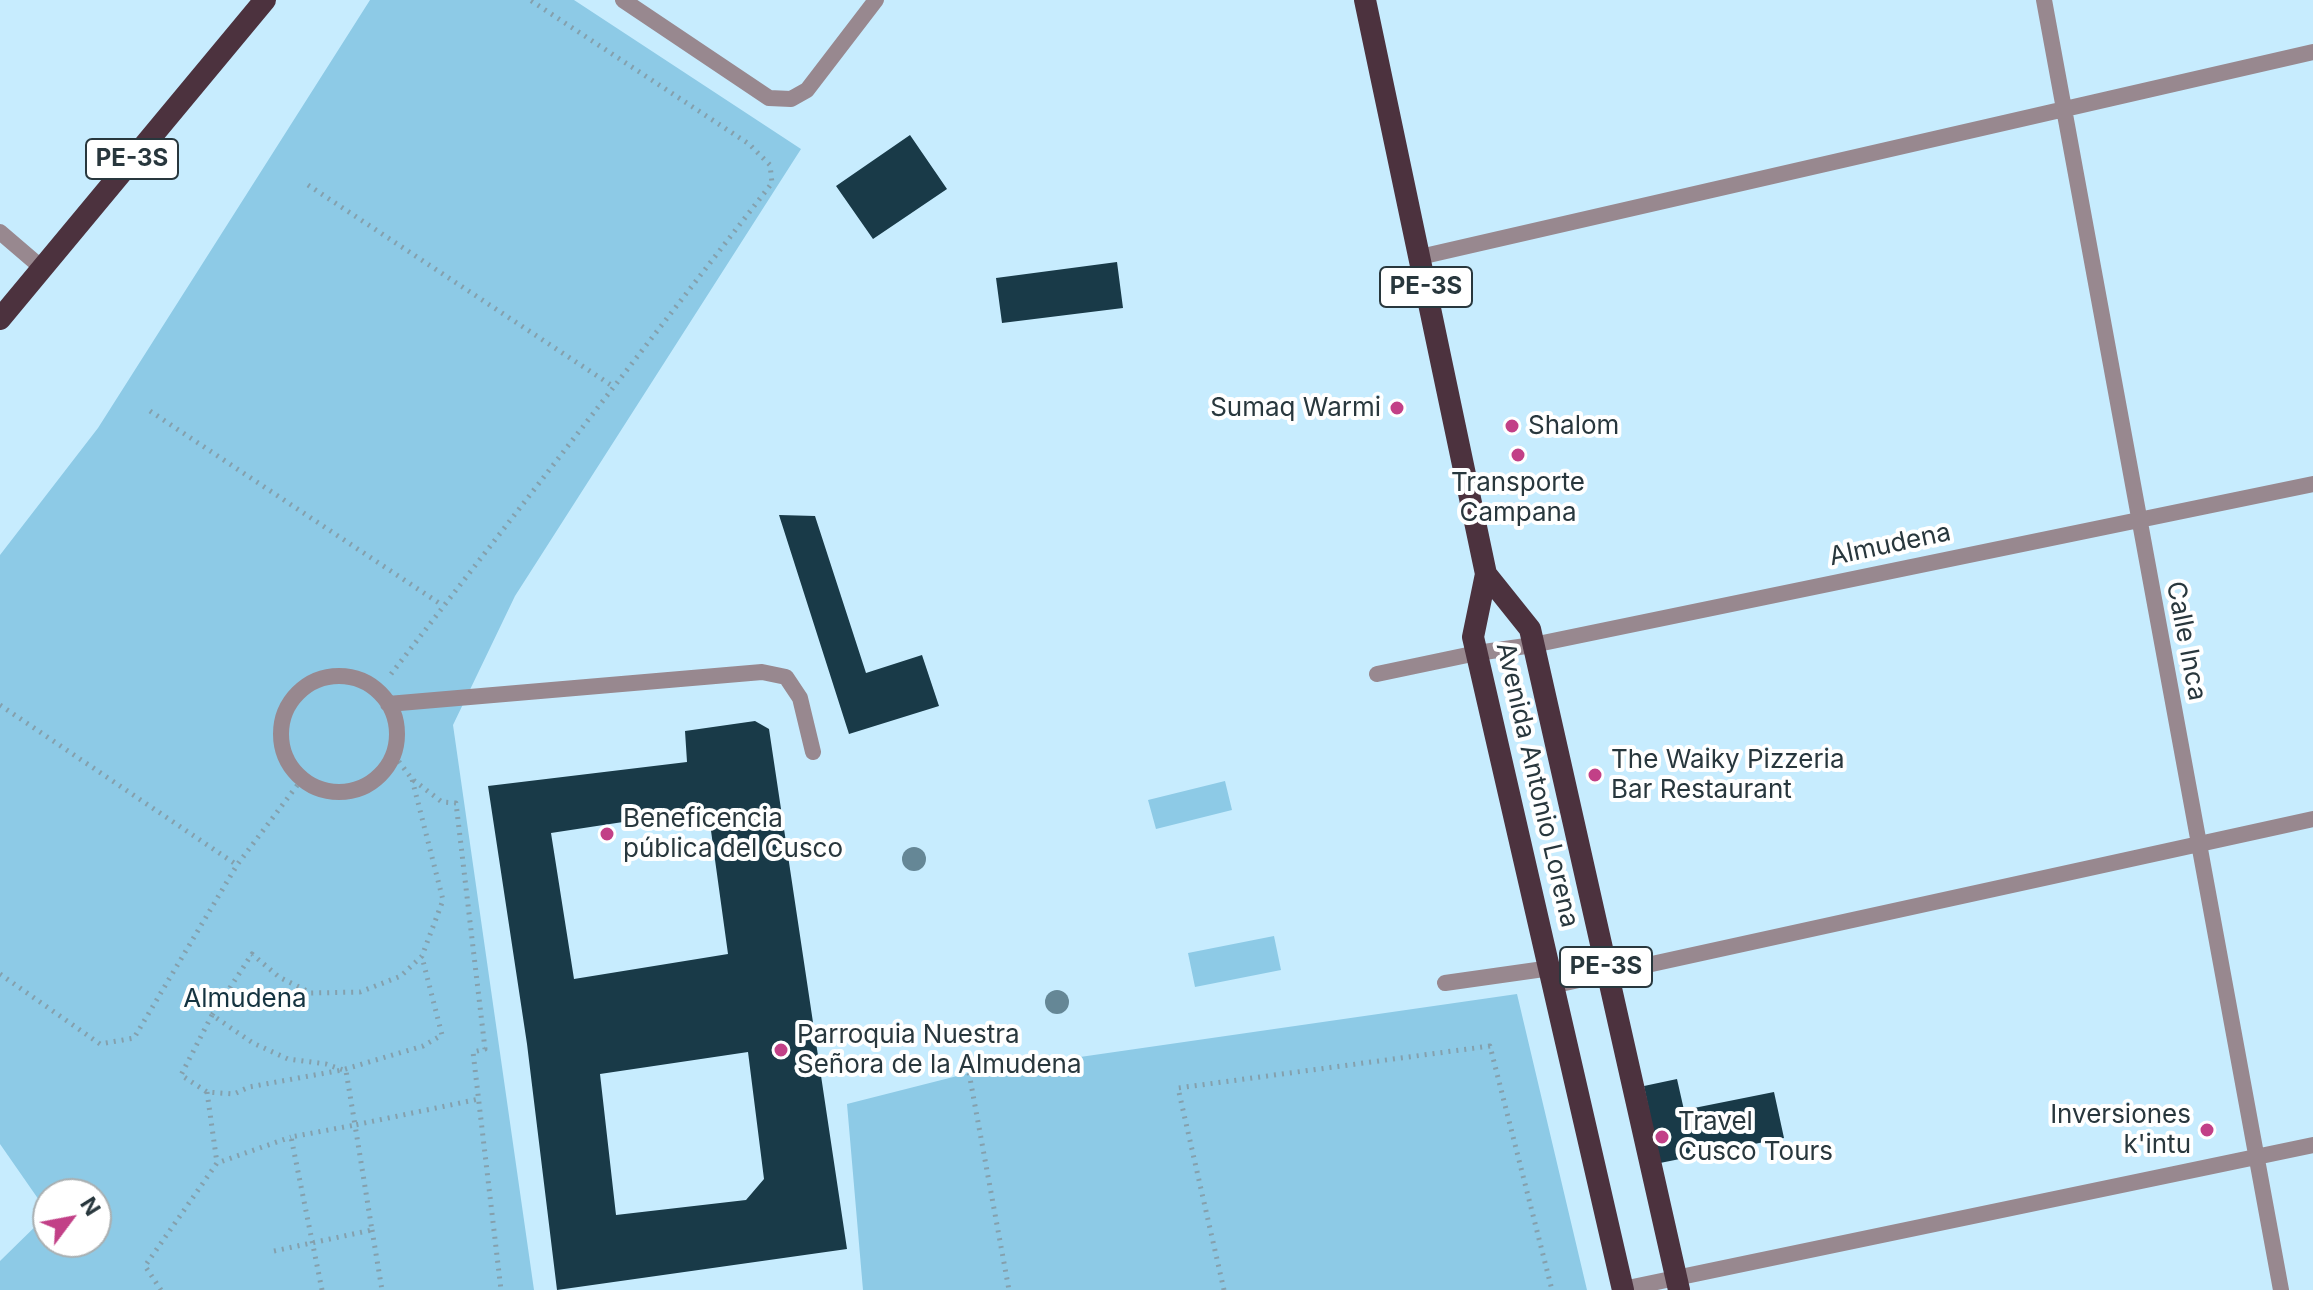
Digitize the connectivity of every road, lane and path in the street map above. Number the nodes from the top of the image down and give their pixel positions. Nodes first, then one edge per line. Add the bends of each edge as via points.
1 (265, 0) edge
2 (530, 0) edge
3 (623, 0) edge
4 (876, 0) edge
5 (1365, 0) edge
6 (2044, 0) edge
7 (2313, 52) edge
8 (2063, 109) junction
9 (308, 185) dead end
10 (0, 232) edge
11 (1420, 257) junction
12 (42, 268) junction
13 (0, 319) edge
14 (614, 387) junction
15 (150, 411) dead end
16 (2313, 484) edge
17 (2138, 518) junction
18 (1486, 574) junction
19 (442, 605) junction
20 (1533, 645) junction
21 (1477, 653) junction
22 (1377, 674) dead end
23 (384, 698) junction
24 (0, 705) edge
25 (813, 752) dead end
26 (394, 755) junction
27 (302, 779) junction
28 (412, 779) junction
29 (2313, 819) edge
30 (2199, 843) junction
31 (237, 865) junction
32 (422, 956) junction
33 (0, 974) edge
34 (1607, 974) junction
35 (1554, 977) junction
36 (1445, 983) dead end
37 (212, 1015) junction
38 (342, 1070) junction
39 (969, 1073) dead end
40 (207, 1092) junction
41 (479, 1099) junction
42 (355, 1125) junction
43 (291, 1137) junction
44 (2313, 1145) edge
45 (2256, 1156) junction
46 (217, 1163) junction
47 (372, 1230) junction
48 (312, 1243) junction
49 (274, 1251) dead end
50 (1677, 1283) edge
51 (161, 1290) edge
52 (322, 1290) edge
53 (382, 1290) edge
54 (501, 1290) edge
55 (1009, 1290) edge
56 (1224, 1290) edge
57 (1552, 1290) edge
58 (1623, 1290) edge
59 (2281, 1290) edge

1 - 12 highway, PE-3S
2 - 14 path via 749,144 770,165 772,183
3 - 4 street via 769,98 791,99 807,90
5 - 11 highway, Avenida Antonio Lorena / PE-3S
6 - 8 street, Calle Inca
7 - 8 street
8 - 11 street
8 - 17 street, Calle Inca
9 - 14 path
10 - 12 street
11 - 18 highway, Avenida Antonio Lorena / PE-3S
12 - 13 highway, PE-3S
14 - 19 path
15 - 19 path
16 - 17 street, Almudena
17 - 20 street, Almudena
17 - 30 street, Calle Inca
18 - 20 highway, Avenida Antonio Lorena / PE-3S via 1530,629
18 - 21 highway, Avenida Antonio Lorena / PE-3S via 1473,637
19 - 23 path
20 - 21 street, Almudena
20 - 34 highway, Avenida Antonio Lorena / PE-3S
21 - 22 street, Almudena
21 - 35 highway, Avenida Antonio Lorena / PE-3S
23 - 25 street via 762,672 786,677 800,698
23 - 26 street via 399,737
23 - 27 street via 358,678 334,676 313,681 292,699 281,722 281,744
24 - 31 path
26 - 27 street via 374,780 348,791 317,789
26 - 28 path
27 - 31 path
28 - 32 path via 443,900
28 - 41 path via 442,802 456,803 485,1049 473,1052
29 - 30 street
30 - 34 street
30 - 45 street, Calle Inca
31 - 33 path via 134,1038 100,1044
32 - 37 path via 401,976 360,992 311,993 279,977 252,954
32 - 38 path via 442,1035 423,1046
34 - 35 street
34 - 50 highway, Avenida Antonio Lorena / PE-3S
35 - 36 street
35 - 58 highway, Avenida Antonio Lorena / PE-3S
37 - 38 path via 288,1059
37 - 40 path via 181,1075
38 - 40 path via 234,1094
38 - 42 path
39 - 55 path
40 - 46 path
41 - 42 path
41 - 54 path
42 - 43 path
42 - 47 path
43 - 46 path
43 - 48 path
44 - 45 street
45 - 50 street
45 - 59 street, Calle Inca
46 - 51 path via 145,1266
47 - 48 path
47 - 53 path
48 - 49 path
48 - 52 path
50 - 58 street
56 - 57 path via 1178,1088 1490,1046

